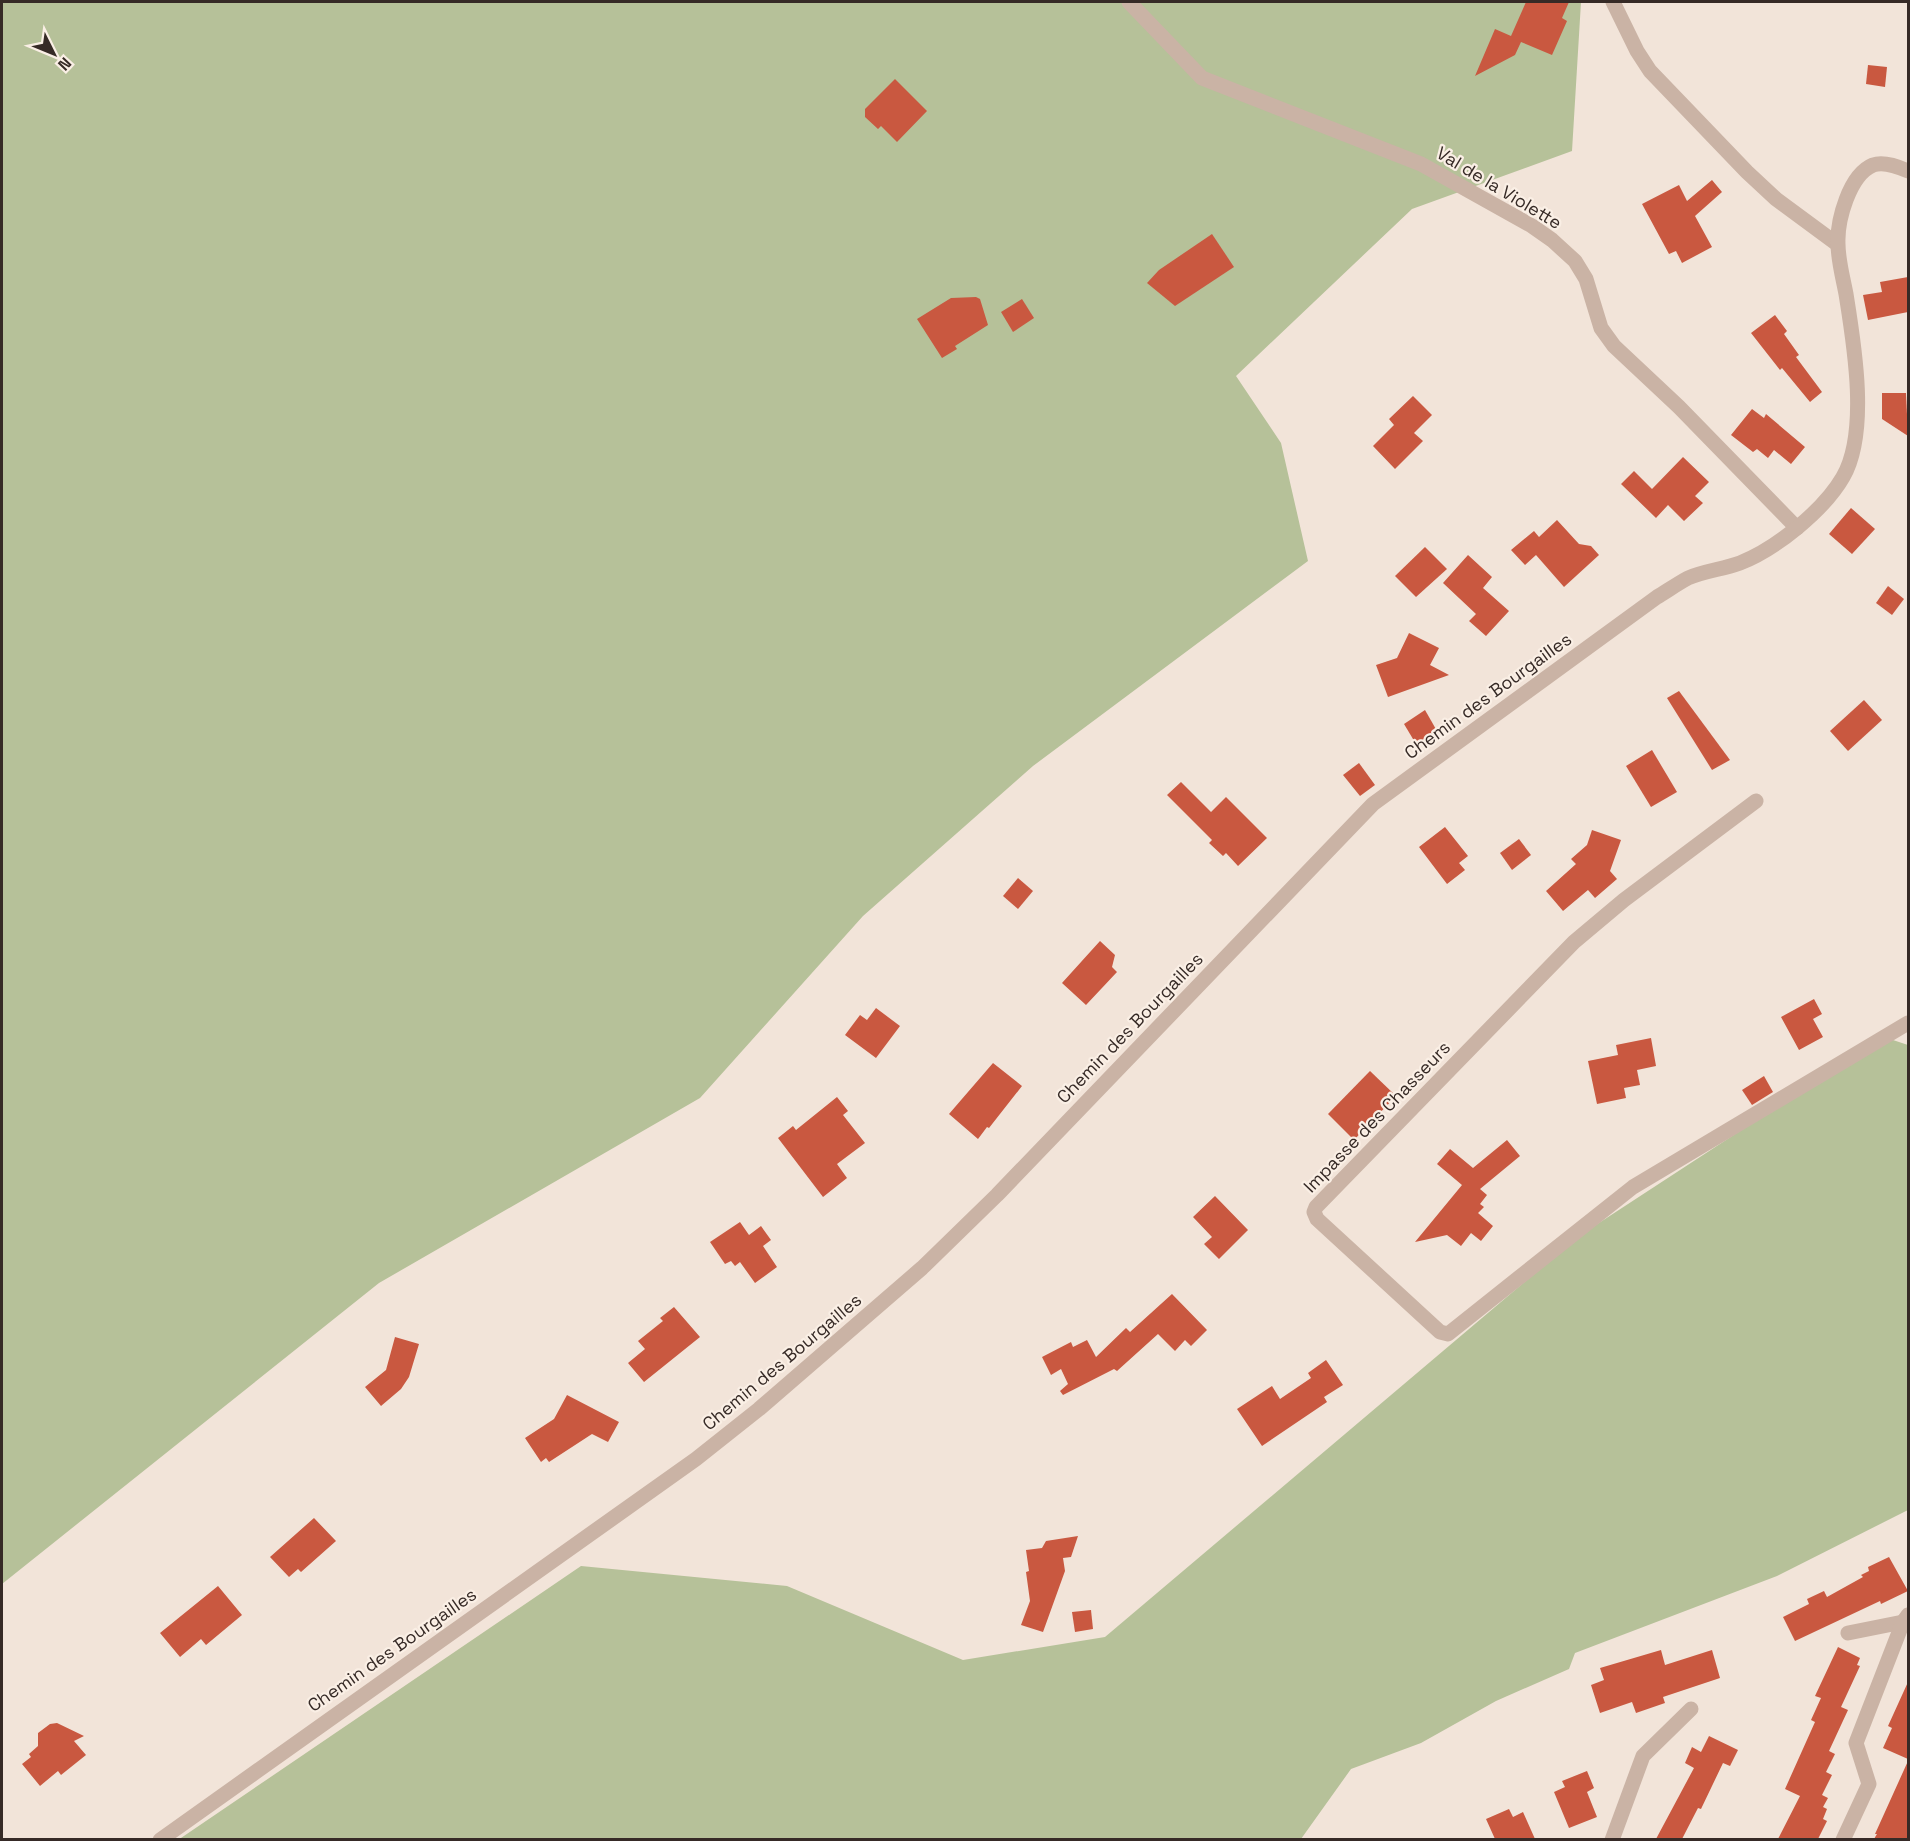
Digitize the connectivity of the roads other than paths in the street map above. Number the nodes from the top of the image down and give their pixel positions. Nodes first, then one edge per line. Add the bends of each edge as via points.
1 (1129, 2) edge
2 (1612, 2) edge
3 (1908, 171) edge
4 (1838, 244) junction
5 (1797, 528) junction
6 (1756, 801) dead end
7 (1908, 1023) edge
8 (1906, 1618) edge
9 (1848, 1633) dead end
10 (1691, 1709) dead end
11 (160, 1839) edge
12 (1612, 1839) edge
13 (1843, 1839) edge

1 - 5 street, Val de la Violette via 1202,78 1421,164 1552,240 1575,261 1586,279 1601,328 1614,346
2 - 4 street via 1650,71 1776,199
3 - 4 street, Chemin des Bourgailles via 1874,164 1862,173 1845,202
4 - 5 street, Chemin des Bourgailles via 1852,334 1857,433 1853,459 1843,478
5 - 11 street, Chemin des Bourgailles via 1741,562 1689,578 1657,597 1373,804 998,1195 825,1353 696,1459
6 - 7 street, Impasse des Chasseurs via 1574,942 1316,1207 1317,1219 1440,1332 1448,1334 1633,1187
8 - 9 street
8 - 13 street via 1856,1743 1869,1784
10 - 12 street via 1643,1756

